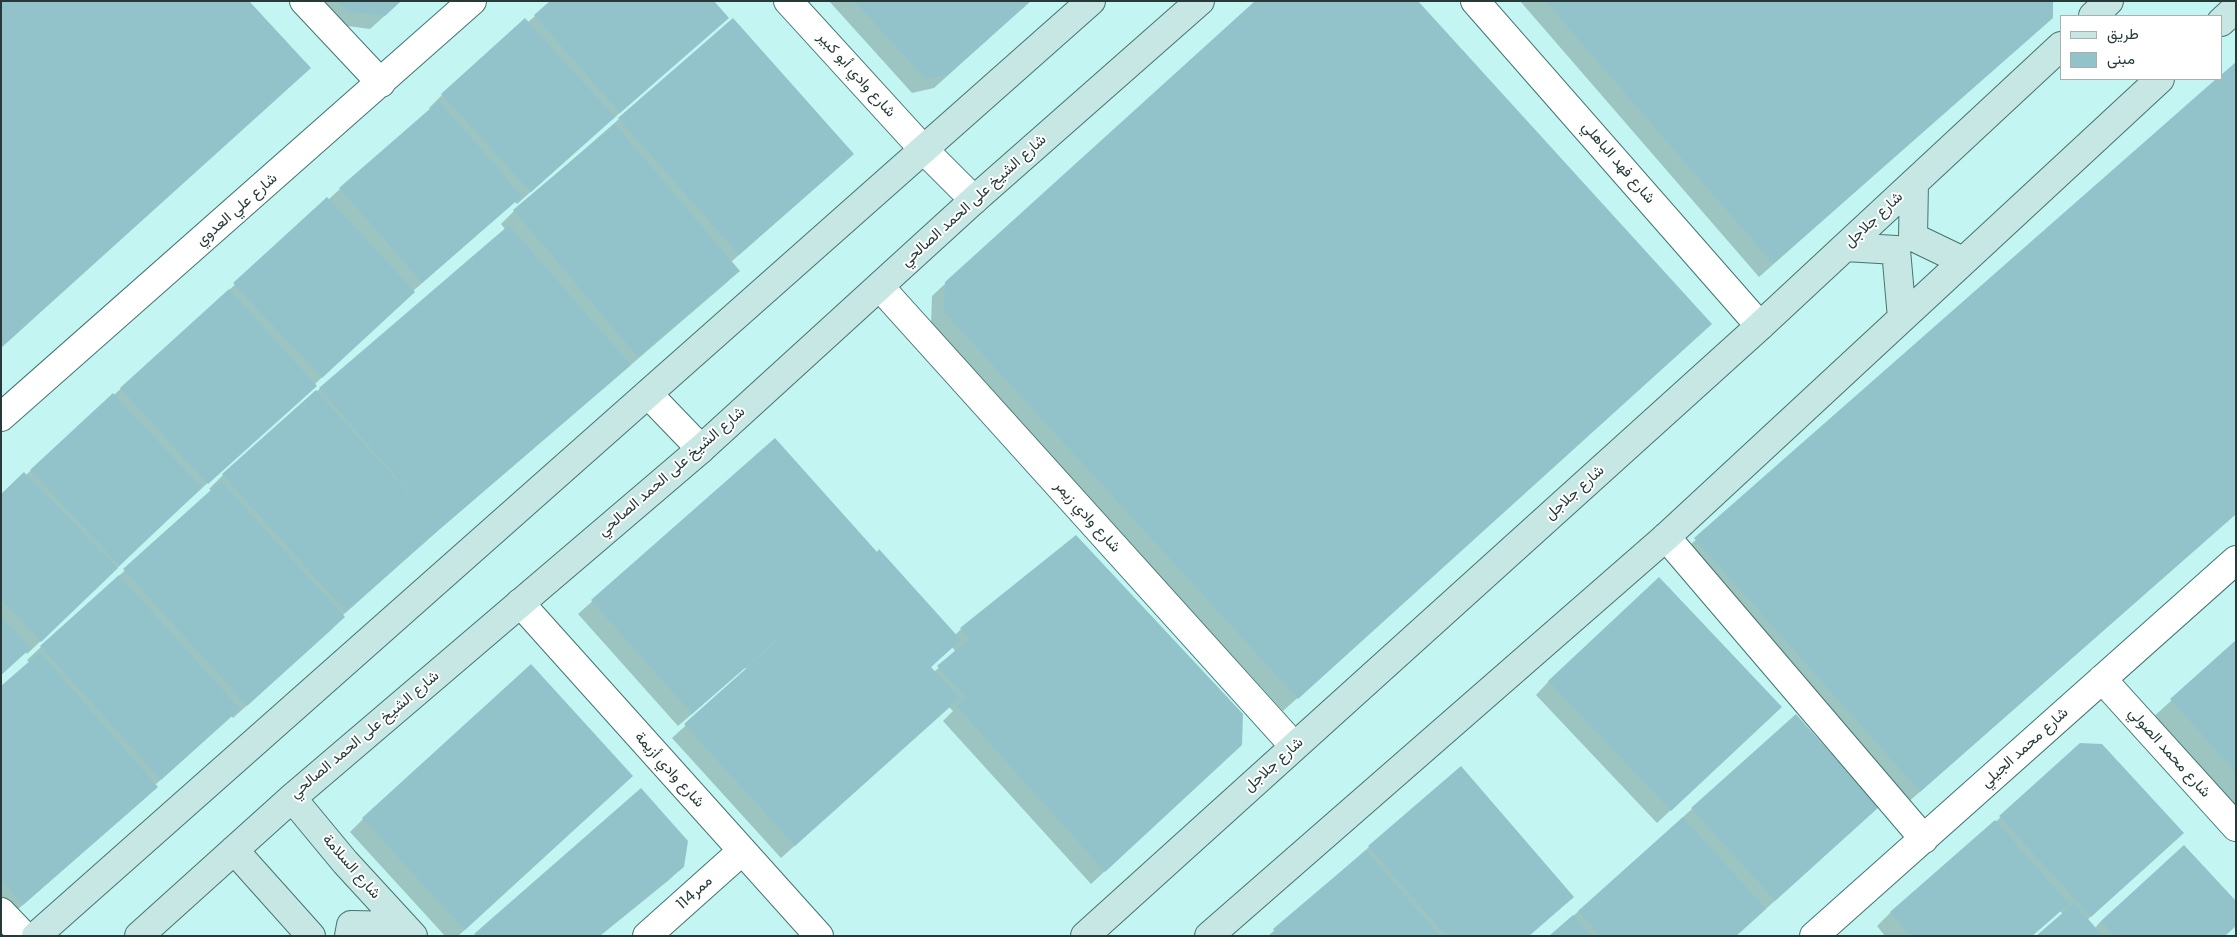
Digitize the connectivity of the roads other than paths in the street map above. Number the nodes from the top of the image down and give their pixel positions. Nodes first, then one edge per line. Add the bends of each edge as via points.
1 (304, 1) edge
2 (472, 1) edge
3 (788, 1) edge
4 (1091, 1) edge
5 (1200, 1) edge
6 (1475, 1) edge
7 (2236, 8) edge
8 (2222, 21) edge
9 (2060, 47) edge
10 (2159, 80) edge
11 (381, 83) junction
12 (924, 150) junction
13 (1914, 183) junction
14 (974, 200) junction
15 (1845, 247) junction
16 (1963, 261) junction
17 (880, 287) junction
18 (1902, 318) junction
19 (1760, 326) junction
20 (648, 394) junction
21 (1, 417) edge
22 (701, 449) junction
23 (1666, 537) junction
24 (2236, 560) edge
25 (520, 603) junction
26 (2102, 680) junction
27 (1294, 746) junction
28 (292, 798) junction
29 (2236, 827) edge
30 (1924, 839) junction
31 (234, 850) junction
32 (742, 851) junction
33 (1, 912) edge
34 (1842, 927) edge
35 (408, 931) edge
36 (24, 936) edge
37 (36, 936) edge
38 (139, 936) edge
39 (311, 936) edge
40 (348, 936) edge
41 (647, 936) edge
42 (819, 936) edge
43 (1085, 936) edge
44 (1209, 936) edge
45 (1814, 936) edge

1 - 11 street
2 - 11 street, شارع علي العدوي
3 - 12 street, شارع وادي أبو كبير
4 - 12 street
5 - 14 street, شارع الشيخ على الحمد الصالحي
6 - 19 street, شارع فهد الباهلي
7 - 8 street
9 - 13 street, شارع جلاجل
10 - 16 street
11 - 21 street, شارع علي العدوي
12 - 14 street, شارع وادي أبو كبير
12 - 20 street
13 - 15 street, شارع جلاجل
13 - 16 street via 1913,237
14 - 17 street, شارع الشيخ على الحمد الصالحي
15 - 18 street via 1896,250
15 - 19 street, شارع جلاجل
16 - 18 street
17 - 22 street, شارع الشيخ على الحمد الصالحي
17 - 27 street, شارع وادي زيمر
18 - 23 street
19 - 27 street, شارع جلاجل
20 - 22 street
20 - 37 street
22 - 25 street, شارع الشيخ على الحمد الصالحي
23 - 30 street
23 - 44 street
24 - 26 street, شارع محمد الجيلي
25 - 28 street, شارع الشيخ على الحمد الصالحي
25 - 32 street, شارع وادي أزيمة
26 - 29 street, شارع محمد الصولي
26 - 30 street, شارع محمد الجيلي
27 - 43 street, شارع جلاجل
28 - 31 street, شارع الشيخ على الحمد الصالحي
28 - 35 street, شارع السلامة
30 - 34 street, شارع محمد الجيلي
31 - 38 street, شارع الشيخ على الحمد الصالحي
31 - 39 street
32 - 41 street, ممر114
32 - 42 street, شارع وادي أزيمة
33 - 36 street
34 - 45 street, شارع محمد الجيلي
35 - 40 street via 351,925

